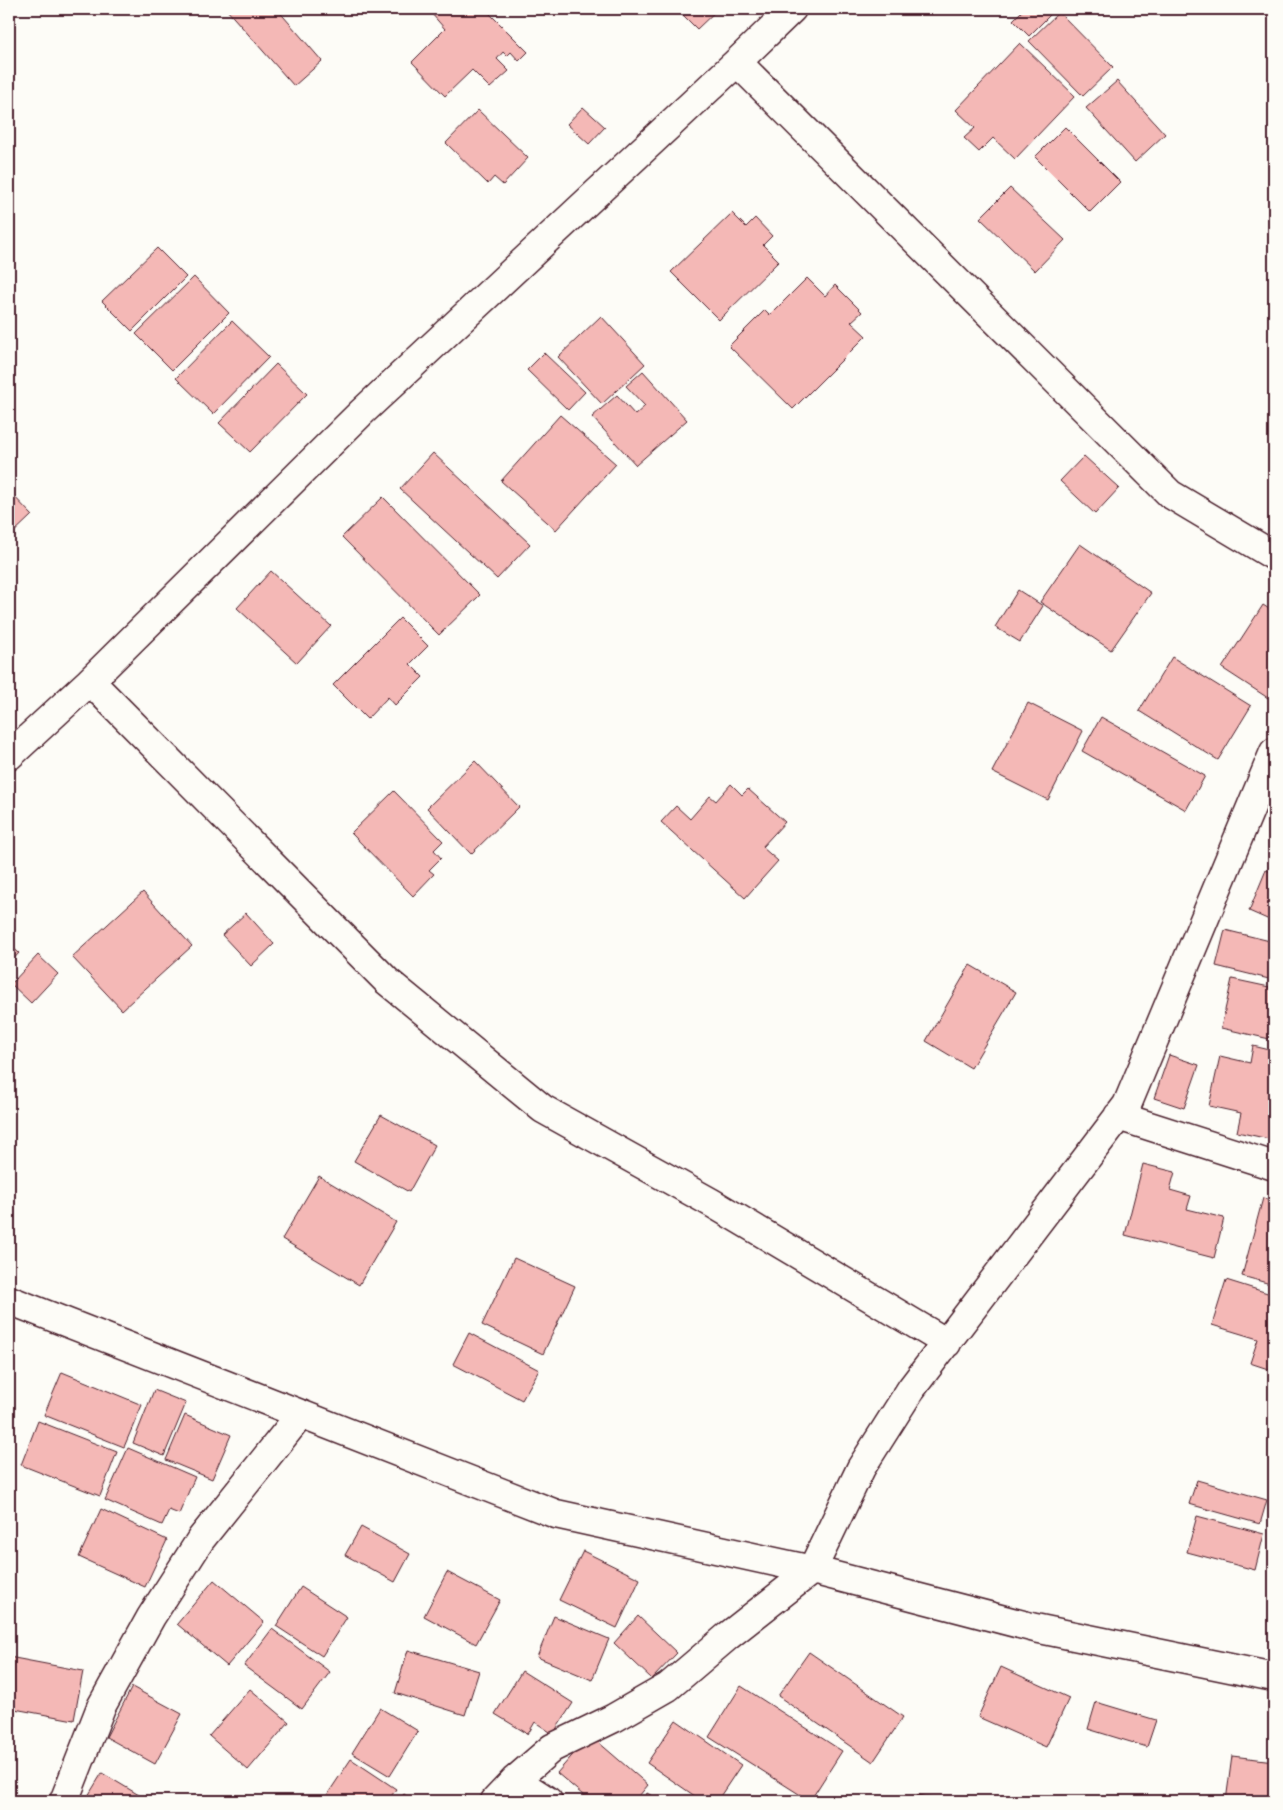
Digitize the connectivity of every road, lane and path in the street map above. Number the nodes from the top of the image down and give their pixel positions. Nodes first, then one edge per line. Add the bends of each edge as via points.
1 (792, 9) edge
2 (737, 62) junction
3 (1274, 556) edge
4 (90, 681) junction
5 (1274, 752) edge
6 (9, 756) edge
7 (1118, 1116) junction
8 (1274, 1166) edge
9 (9, 1300) edge
10 (946, 1343) junction
11 (301, 1414) junction
12 (812, 1570) junction
13 (1274, 1677) edge
14 (515, 1780) junction
15 (64, 1801) edge
16 (496, 1801) edge
17 (548, 1801) edge

1 - 2 street
2 - 3 street via 1170,494
2 - 4 street via 362,412
4 - 6 street
4 - 10 street via 387,981 543,1109 712,1203
5 - 7 street via 1127,1105
7 - 8 street
7 - 10 street
9 - 11 street
10 - 12 street via 911,1389 861,1468
11 - 12 street via 556,1514
11 - 15 street via 201,1539 151,1617 101,1707
12 - 13 street via 1035,1628
12 - 14 street via 668,1687 552,1748
14 - 16 street
14 - 17 street

